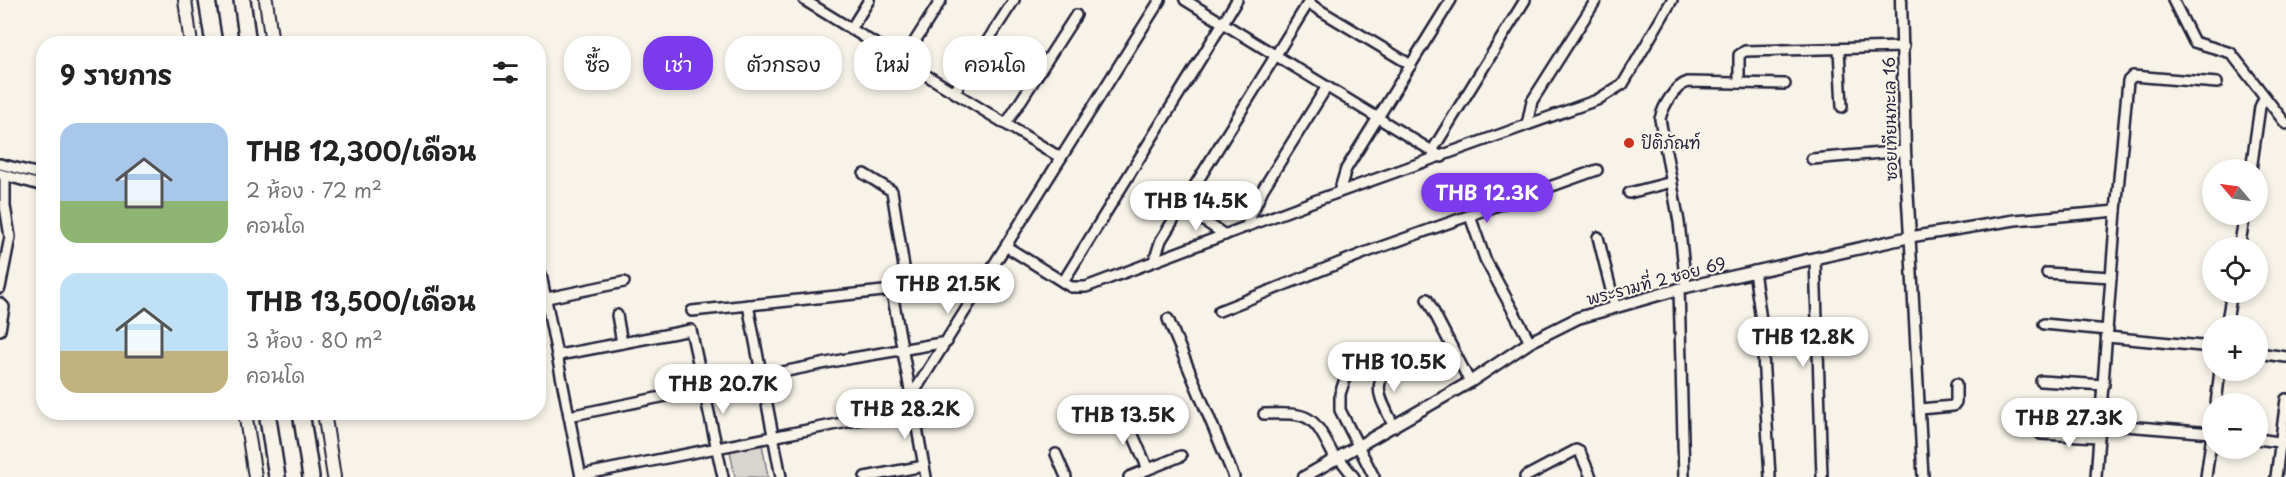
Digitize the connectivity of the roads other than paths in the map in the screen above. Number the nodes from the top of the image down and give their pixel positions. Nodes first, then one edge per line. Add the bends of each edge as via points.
1 (185, 0) edge
2 (207, 0) edge
3 (242, 0) edge
4 (266, 0) edge
5 (804, 0) edge
6 (869, 0) edge
7 (941, 0) edge
8 (1014, 0) edge
9 (1160, 0) edge
10 (1185, 0) edge
11 (1237, 0) edge
12 (1451, 0) edge
13 (1525, 0) edge
14 (1596, 0) edge
15 (1672, 0) edge
16 (1901, 0) edge
17 (2173, 0) edge
18 (1309, 1) edge
19 (1076, 15) dead end
20 (1222, 23) junction
21 (851, 29) junction
22 (190, 36) edge
23 (213, 36) edge
24 (247, 36) edge
25 (271, 36) edge
26 (863, 36) edge
27 (918, 36) edge
28 (1904, 47) junction
29 (1839, 49) junction
30 (1274, 55) junction
31 (1411, 65) junction
32 (931, 77) edge
33 (2217, 82) dead end
34 (1739, 83) junction
35 (1785, 84) dead end
36 (1326, 88) junction
37 (955, 91) junction
38 (2264, 98) junction
39 (1842, 107) dead end
40 (1378, 119) junction
41 (1006, 124) junction
42 (1527, 124) junction
43 (2286, 124) edge
44 (1432, 151) junction
45 (1905, 151) junction
46 (1442, 157) junction
47 (1062, 158) junction
48 (1812, 159) dead end
49 (2253, 159) edge
50 (0, 164) edge
51 (1597, 170) dead end
52 (36, 173) edge
53 (864, 174) dead end
54 (3, 175) edge
55 (1672, 182) junction
56 (36, 184) edge
57 (1339, 192) junction
58 (1629, 193) dead end
59 (1182, 206) junction
60 (2116, 211) junction
61 (1470, 216) junction
62 (1246, 227) junction
63 (1225, 235) junction
64 (1598, 237) dead end
65 (1910, 237) junction
66 (1007, 248) junction
67 (1815, 258) junction
68 (1154, 261) junction
69 (1754, 272) junction
70 (2048, 273) dead end
71 (2111, 277) junction
72 (624, 282) dead end
73 (1063, 282) junction
74 (1682, 287) junction
75 (0, 288) edge
76 (893, 290) junction
77 (546, 294) edge
78 (547, 298) junction
79 (1427, 299) dead end
80 (0, 303) edge
81 (748, 305) junction
82 (1615, 306) junction
83 (692, 311) dead end
84 (1219, 311) dead end
85 (617, 315) dead end
86 (1168, 319) dead end
87 (2044, 324) dead end
88 (0, 330) edge
89 (2108, 333) junction
90 (947, 342) junction
91 (1530, 342) junction
92 (622, 343) junction
93 (2202, 346) edge
94 (902, 349) junction
95 (2268, 354) edge
96 (559, 355) junction
97 (2286, 357) edge
98 (1392, 358) dead end
99 (762, 375) junction
100 (2042, 381) dead end
101 (1344, 382) dead end
102 (1470, 382) junction
103 (1956, 384) dead end
104 (2104, 385) junction
105 (703, 389) junction
106 (911, 397) junction
107 (2286, 399) edge
108 (913, 409) junction
109 (1920, 409) junction
110 (1123, 412) dead end
111 (1264, 414) dead end
112 (570, 416) junction
113 (246, 420) edge
114 (268, 420) edge
115 (302, 420) edge
116 (325, 420) edge
117 (2100, 424) junction
118 (1394, 427) junction
119 (2202, 432) edge
120 (2041, 434) dead end
121 (772, 435) junction
122 (2099, 437) junction
123 (2268, 441) edge
124 (2283, 443) edge
125 (718, 447) junction
126 (1359, 447) junction
127 (1056, 454) dead end
128 (1181, 456) dead end
129 (1338, 459) junction
130 (2208, 459) edge
131 (924, 466) junction
132 (1148, 469) junction
133 (581, 476) edge
134 (1527, 476) edge
135 (255, 477) edge
136 (276, 477) edge
137 (311, 477) edge
138 (334, 477) edge
139 (723, 477) edge
140 (781, 477) edge
141 (865, 477) edge
142 (926, 477) edge
143 (1066, 477) edge
144 (1129, 477) edge
145 (1234, 477) edge
146 (1304, 477) edge
147 (1354, 477) edge
148 (1374, 477) edge
149 (1591, 477) edge
150 (1684, 477) edge
151 (1770, 477) edge
152 (1822, 477) edge
153 (1923, 477) edge
154 (2096, 477) edge
155 (2206, 477) edge
156 (2276, 477) edge

1 - 22 main road
2 - 23 highway
3 - 24 highway
4 - 25 main road
5 - 21 street
6 - 21 street
7 - 27 street
8 - 37 street
9 - 47 street
10 - 20 street
11 - 20 street
12 - 31 street
13 - 44 street
14 - 42 street via 1532,101
15 - 42 street via 1617,90
16 - 28 street, ซอยเทียนทะเล 16
17 - 38 street via 2194,42 2231,53
18 - 30 street
18 - 31 street
19 - 41 street
20 - 30 street
20 - 73 street
21 - 26 street
28 - 29 street
28 - 45 street, ซอยเทียนทะเล 16
29 - 34 street via 1745,51 1739,55
29 - 39 street
30 - 36 street
30 - 59 street
31 - 40 street
32 - 37 street
33 - 60 street via 2130,76
34 - 35 street
34 - 55 street via 1688,82 1664,107 1660,119
36 - 40 street
36 - 62 street via 1259,196
37 - 41 street
38 - 43 street
38 - 49 street
40 - 44 street
40 - 57 street via 1346,169
41 - 47 street
42 - 46 street
44 - 46 street
45 - 48 street
45 - 65 street, ซอยเทียนทะเล 16
46 - 57 street
47 - 66 street
50 - 52 street
51 - 61 street
53 - 76 street via 892,191 904,267
54 - 56 street
54 - 75 street via 10,237
55 - 58 street
55 - 74 street
57 - 62 street
59 - 63 street
59 - 68 street via 1161,240
60 - 65 street via 2015,220
60 - 71 street
61 - 84 street
61 - 91 street via 1485,259
62 - 63 street
63 - 68 street
64 - 82 street
65 - 67 street, พระรามที่ 2 ซอย 69
65 - 109 street
66 - 73 street
66 - 90 street
67 - 69 street, พระรามที่ 2 ซอย 69
67 - 152 street
68 - 73 street via 1086,287 1076,289
69 - 74 street, พระรามที่ 2 ซอย 69
69 - 151 street via 1761,320
70 - 71 street
71 - 89 street
72 - 78 street
74 - 82 street, พระรามที่ 2 ซอย 69
74 - 150 street
76 - 81 street
76 - 94 street
77 - 78 street
78 - 96 street
79 - 102 street
80 - 88 street via 4,307
81 - 83 street
81 - 99 street
82 - 91 street, พระรามที่ 2 ซอย 69 via 1578,318
85 - 92 street
86 - 145 street
87 - 89 street
89 - 93 street
89 - 104 street
90 - 94 street
90 - 106 street
91 - 102 street, พระรามที่ 2 ซอย 69
92 - 96 street
92 - 105 street via 691,330
94 - 99 street
94 - 106 street
95 - 97 street
96 - 112 street
98 - 118 street via 1378,388
99 - 105 street
99 - 121 street
100 - 104 street
101 - 126 street via 1340,410
102 - 118 street, พระรามที่ 2 ซอย 69
103 - 109 street via 1953,406
104 - 117 street
105 - 112 street
105 - 125 street
106 - 108 street
107 - 124 street
108 - 121 street
108 - 131 street
109 - 153 street
110 - 132 street
111 - 129 street via 1297,413 1309,418
112 - 133 street
113 - 135 main road
114 - 136 highway
115 - 137 highway
116 - 138 main road
117 - 119 street
117 - 122 street
118 - 126 street, พระรามที่ 2 ซอย 69
120 - 122 street
121 - 125 street
121 - 140 street
122 - 154 street
123 - 124 street
124 - 156 street
125 - 133 street
125 - 139 street
126 - 129 street, พระรามที่ 2 ซอย 69
126 - 148 street
127 - 143 street
128 - 132 street
129 - 146 street, พระรามที่ 2 ซอย 69
129 - 147 street
130 - 155 street
131 - 141 street
131 - 142 street
132 - 144 street
134 - 149 street via 1576,450

